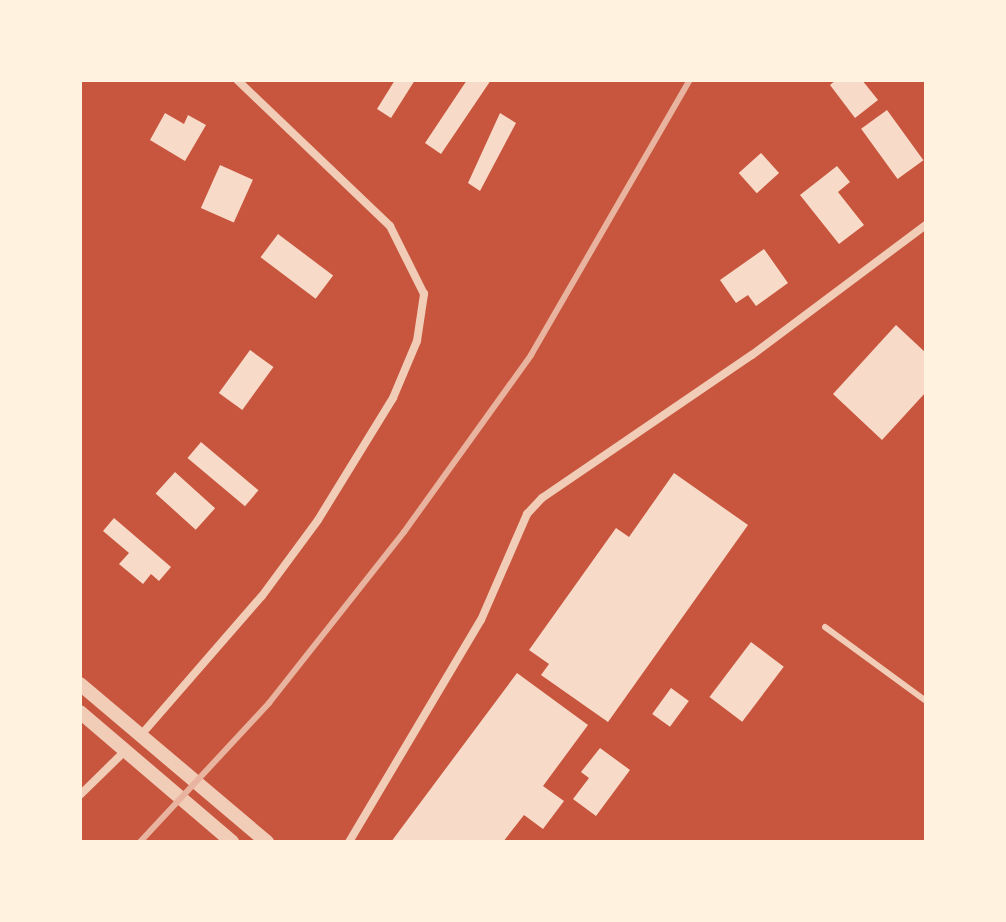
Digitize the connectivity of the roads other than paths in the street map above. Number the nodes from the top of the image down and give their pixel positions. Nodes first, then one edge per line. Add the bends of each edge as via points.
1 (237, 80) edge
2 (926, 225) edge
3 (825, 627) dead end
4 (80, 684) edge
5 (926, 701) edge
6 (80, 712) edge
7 (141, 735) junction
8 (125, 751) junction
9 (80, 795) edge
10 (232, 842) edge
11 (267, 842) edge
12 (349, 842) edge

1 - 7 street via 390,226 424,294 417,341 393,398 318,520 262,596
2 - 12 street via 752,355 542,498 527,514 481,620
3 - 5 lane
4 - 7 street
6 - 8 street
7 - 11 street
8 - 9 street
8 - 10 street

